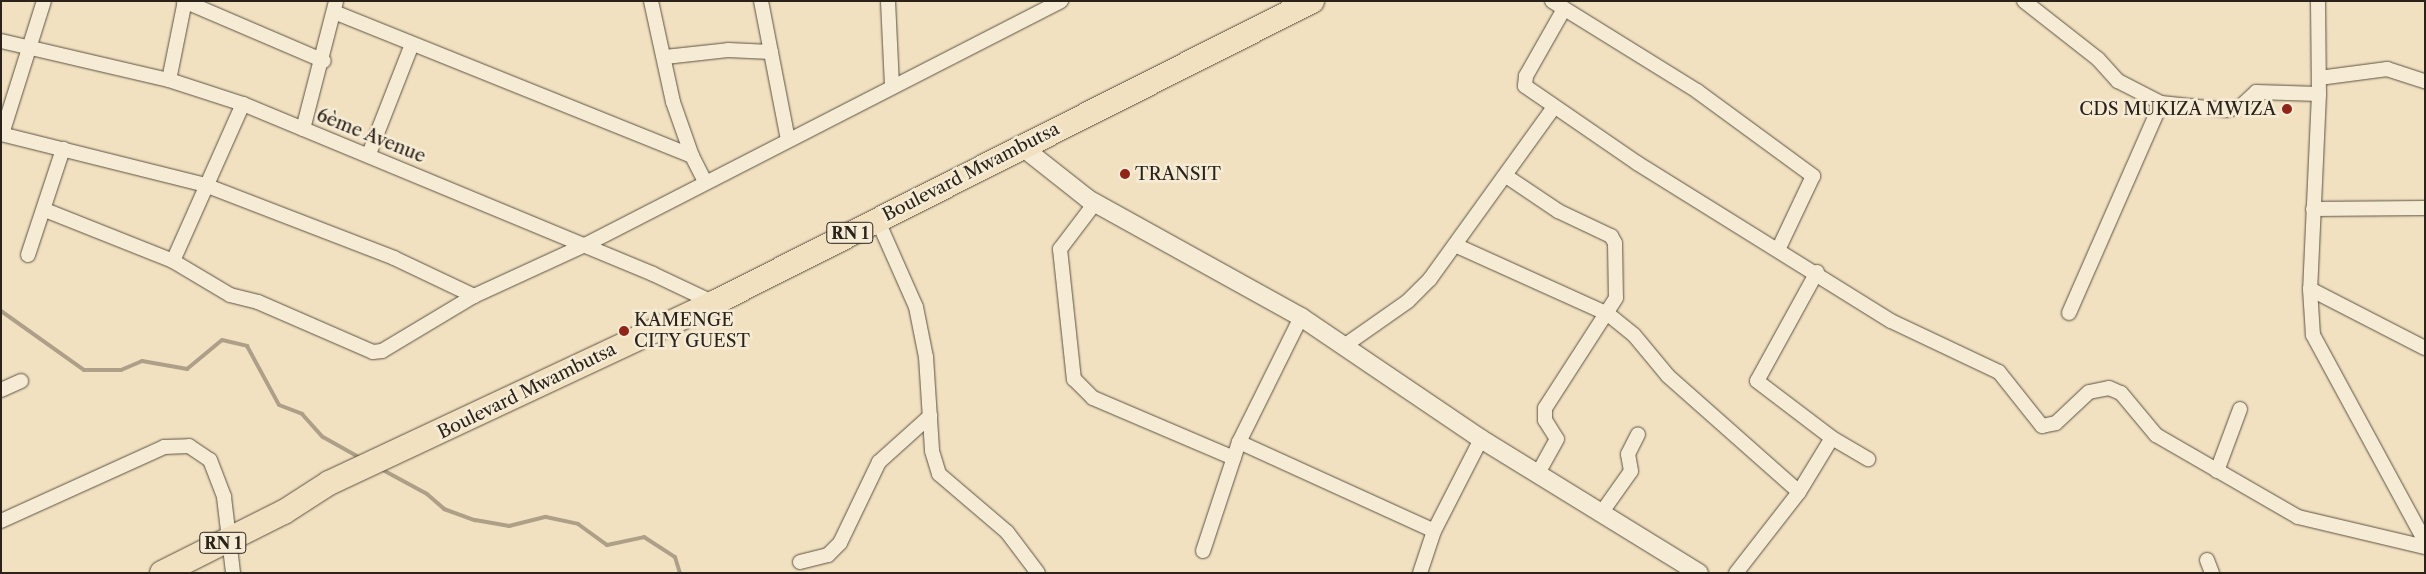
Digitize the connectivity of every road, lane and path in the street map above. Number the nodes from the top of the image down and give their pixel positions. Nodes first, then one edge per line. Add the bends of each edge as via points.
1 (44, 1) edge
2 (185, 1) edge
3 (651, 1) edge
4 (761, 1) edge
5 (888, 1) edge
6 (1061, 1) edge
7 (1312, 1) edge
8 (1552, 1) edge
9 (2024, 1) edge
10 (2318, 1) edge
11 (335, 7) edge
12 (1564, 9) junction
13 (1, 41) edge
14 (412, 44) junction
15 (29, 47) junction
16 (772, 52) junction
17 (665, 57) junction
18 (324, 61) junction
19 (2319, 78) junction
20 (169, 80) junction
21 (2425, 81) edge
22 (892, 85) junction
23 (2320, 94) junction
24 (2161, 103) junction
25 (243, 104) junction
26 (1554, 107) junction
27 (302, 129) junction
28 (2, 134) edge
29 (788, 140) junction
30 (1021, 146) junction
31 (63, 148) junction
32 (369, 154) junction
33 (692, 156) junction
34 (1506, 176) junction
35 (705, 182) junction
36 (205, 185) junction
37 (1095, 203) junction
38 (2425, 208) edge
39 (2313, 209) junction
40 (45, 210) junction
41 (877, 219) junction
42 (585, 245) junction
43 (1455, 245) junction
44 (1779, 248) junction
45 (28, 255) dead end
46 (173, 260) junction
47 (1816, 272) junction
48 (2310, 289) junction
49 (474, 296) junction
50 (714, 303) junction
51 (2069, 313) dead end
52 (1608, 314) junction
53 (1301, 317) junction
54 (1344, 346) junction
55 (2425, 348) edge
56 (21, 381) dead end
57 (1, 390) edge
58 (2240, 409) dead end
59 (930, 416) junction
60 (1638, 434) dead end
61 (1832, 438) junction
62 (1481, 439) junction
63 (1239, 442) junction
64 (1234, 458) junction
65 (1868, 459) dead end
66 (2217, 472) junction
67 (1538, 473) junction
68 (1799, 492) junction
69 (1602, 512) junction
70 (1, 521) edge
71 (1434, 531) junction
72 (231, 539) junction
73 (2425, 542) edge
74 (2425, 548) edge
75 (1203, 551) dead end
76 (800, 562) dead end
77 (162, 573) edge
78 (233, 573) edge
79 (1038, 573) edge
80 (1420, 573) edge
81 (1699, 573) edge
82 (1736, 573) edge

1 - 15 street
2 - 18 street
2 - 20 street
3 - 17 street
4 - 16 street
5 - 22 street
6 - 22 street
7 - 30 highway, Boulevard Mwambutsa / RN 1
8 - 12 street
9 - 24 street via 2098,59 2124,85
10 - 19 street
11 - 14 street
11 - 18 street
12 - 26 street via 1523,82
12 - 44 street via 1697,91 1813,176
13 - 15 street, 6ème Avenue
14 - 32 street
14 - 33 street
15 - 20 street, 6ème Avenue
15 - 28 street
16 - 17 street via 728,50
16 - 29 street
17 - 33 street via 673,102
18 - 27 street
19 - 21 street via 2387,69
19 - 23 street
20 - 25 street, 6ème Avenue
22 - 29 street
23 - 24 street via 2256,92 2240,107 2226,110
23 - 39 street
24 - 51 street
25 - 27 street, 6ème Avenue
25 - 36 street
26 - 34 street
26 - 44 street via 1637,163
27 - 32 street, 6ème Avenue
28 - 31 street
29 - 35 street
30 - 37 street
30 - 41 highway, Boulevard Mwambutsa / RN 1
31 - 36 street
31 - 40 street
32 - 42 street, 6ème Avenue
33 - 35 street
34 - 43 street
34 - 52 street via 1558,211 1614,238 1616,298
35 - 42 street
36 - 46 street
36 - 49 street via 394,258
37 - 53 street
37 - 64 street via 1060,249 1074,379 1093,398
38 - 39 street
39 - 48 street
40 - 45 street
40 - 46 street
41 - 50 highway, Boulevard Mwambutsa / RN 1
41 - 59 street via 916,307
42 - 49 street
42 - 50 street, 6ème Avenue
43 - 52 street
43 - 54 street via 1408,300
44 - 47 street
46 - 49 street via 230,295 258,302 373,352 382,351
47 - 61 street via 1757,381
47 - 66 street via 1891,321 1999,372 2042,426 2056,423 2089,392 2109,388 2121,393 2156,435
48 - 55 street
48 - 73 street via 2318,350
50 - 72 highway, Boulevard Mwambutsa / RN 1 via 386,459 337,492 284,512
52 - 67 street via 1545,408 1545,420 1557,440
52 - 68 street via 1634,334 1668,376
53 - 54 street
53 - 63 street
54 - 62 street
56 - 57 street
58 - 66 street
59 - 76 street via 879,462 840,543 828,555
59 - 79 street via 932,451 939,474 1007,532
60 - 69 street via 1628,454 1631,471
61 - 65 street
61 - 68 street
62 - 67 street
62 - 71 street
63 - 64 street
63 - 71 street
64 - 75 street
66 - 74 street via 2298,517
67 - 69 street
68 - 82 street
69 - 81 street
70 - 72 street via 178,445 196,448 210,460 224,497
71 - 80 street
72 - 77 highway, Boulevard Mwambutsa / RN 1
72 - 78 street

